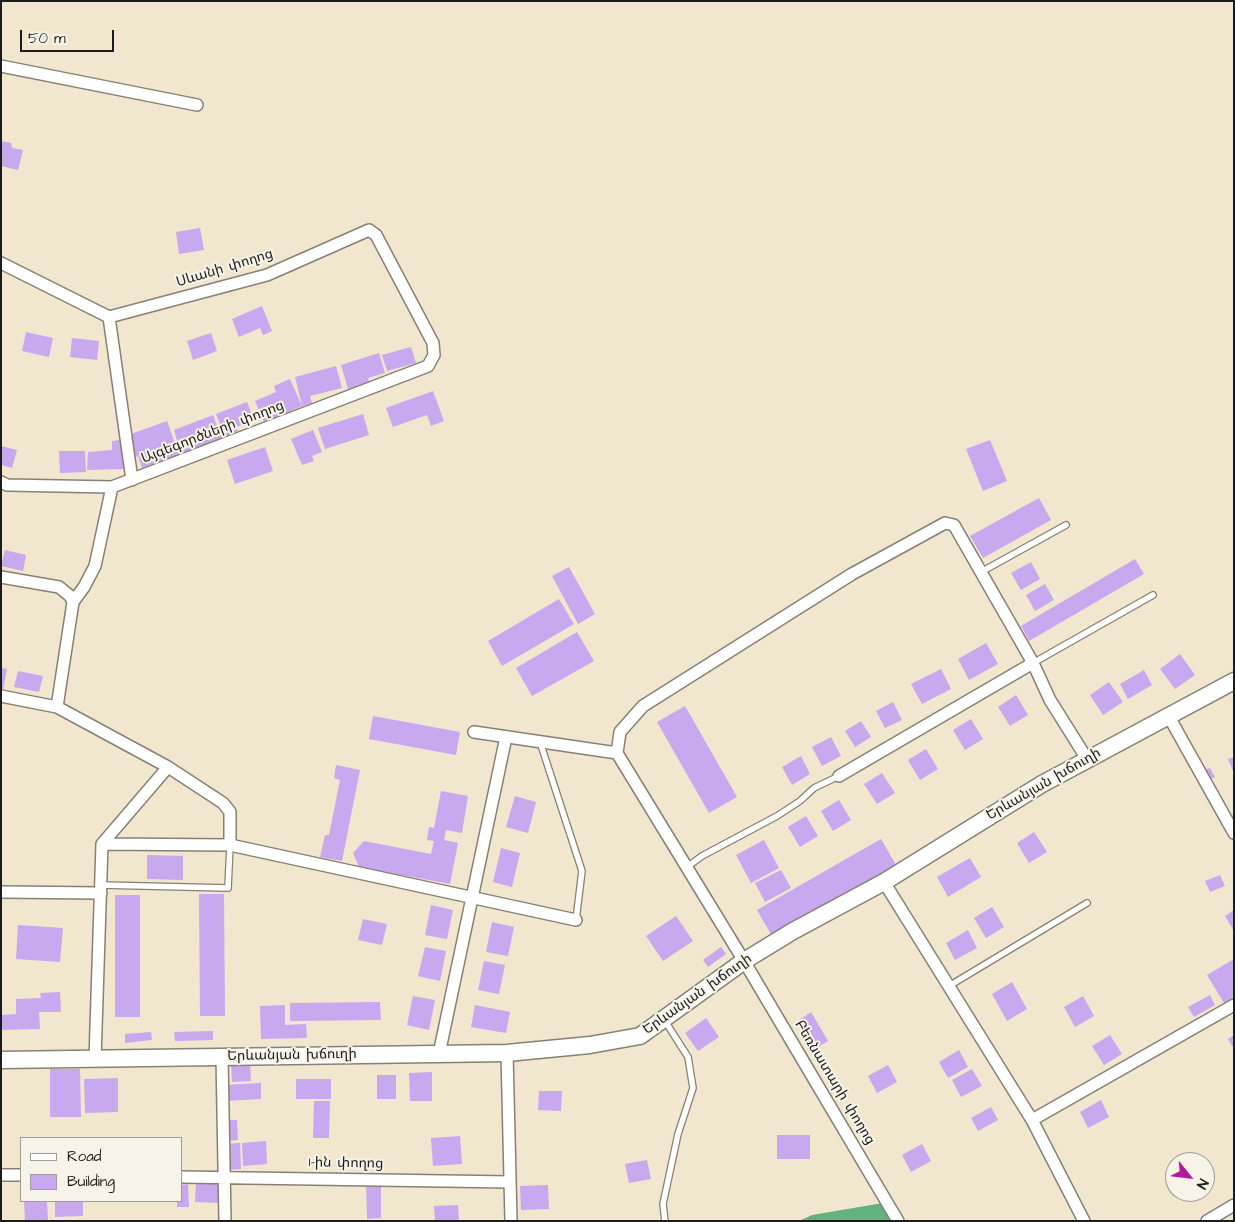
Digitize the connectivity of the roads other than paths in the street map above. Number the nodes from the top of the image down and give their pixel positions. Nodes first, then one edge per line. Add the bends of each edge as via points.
1 (1, 66) edge
2 (197, 105) dead end
3 (1, 263) edge
4 (109, 317) junction
5 (428, 366) joint
6 (132, 480) junction
7 (1, 482) edge
8 (112, 487) junction
9 (1066, 525) dead end
10 (980, 572) junction
11 (1, 576) edge
12 (1153, 595) dead end
13 (72, 602) junction
14 (1033, 663) junction
15 (1234, 681) edge
16 (1, 696) edge
17 (57, 707) junction
18 (1168, 715) junction
19 (474, 732) dead end
20 (506, 737) junction
21 (540, 742) junction
22 (616, 753) junction
23 (1087, 760) junction
24 (168, 767) junction
25 (840, 776) joint
26 (1232, 825) edge
27 (102, 844) junction
28 (230, 845) junction
29 (687, 867) junction
30 (884, 882) junction
31 (101, 889) junction
32 (1, 892) edge
33 (472, 897) junction
34 (1087, 903) dead end
35 (576, 920) joint
36 (744, 961) junction
37 (948, 986) junction
38 (1234, 1006) edge
39 (664, 1019) junction
40 (507, 1052) junction
41 (439, 1054) junction
42 (222, 1057) junction
43 (95, 1059) junction
44 (1, 1060) edge
45 (1032, 1120) junction
46 (1, 1175) edge
47 (20, 1175) edge
48 (182, 1177) edge
49 (225, 1178) junction
50 (510, 1182) junction
51 (1234, 1204) edge
52 (225, 1221) edge
53 (511, 1221) edge
54 (664, 1221) edge
55 (898, 1221) edge
56 (1084, 1221) edge
57 (1207, 1221) edge

1 - 2 street
3 - 4 street
4 - 5 street, Սևանի փողոց via 267,275 369,230 376,235 433,343 434,355
4 - 6 street
5 - 6 street, Այգեգործների փողոց
6 - 8 street, Այգեգործների փողոց
7 - 8 street, Այգեգործների փողոց via 7,485
8 - 13 street via 95,566
9 - 10 lane
10 - 14 street
10 - 22 street via 954,525 938,525 852,574 642,706 620,732
11 - 13 street via 59,587
12 - 14 lane
13 - 17 street
14 - 23 street via 1050,700
14 - 25 street
15 - 18 main road, Երևանյան խճուղի
16 - 17 street
17 - 24 street
18 - 23 main road, Երևանյան խճուղի
18 - 26 street
19 - 20 street
20 - 21 street
20 - 33 street
21 - 22 street
21 - 35 lane via 582,872
22 - 29 street, Բեռնատարի փողոց
23 - 30 main road, Երևանյան խճուղի via 1042,784
24 - 27 street
24 - 28 street via 223,802 230,812
25 - 29 lane via 814,788 777,816
27 - 28 street
27 - 31 street
28 - 31 lane via 228,888
28 - 33 street
29 - 36 street, Բեռնատարի փողոց
30 - 36 main road, Երևանյան խճուղի
30 - 37 street
31 - 32 street
31 - 43 street
33 - 35 street
33 - 41 street
34 - 37 lane
36 - 39 main road, Երևանյան խճուղի
36 - 55 street, Բեռնատարի փողոց
37 - 45 street
38 - 45 street
39 - 40 main road, Երևանյան խճուղի via 640,1036 590,1045
39 - 54 lane via 688,1057 693,1088 678,1134 663,1204
40 - 41 main road, Երևանյան խճուղի
40 - 50 street
41 - 42 main road, Երևանյան խճուղի
42 - 43 main road, Երևանյան խճուղի
42 - 49 street
43 - 44 main road, Երևանյան խճուղի
45 - 56 street
46 - 47 street
48 - 49 street, 1-ին փողոց
49 - 50 street, 1-ին փողոց
49 - 52 street
50 - 53 street
51 - 57 street

